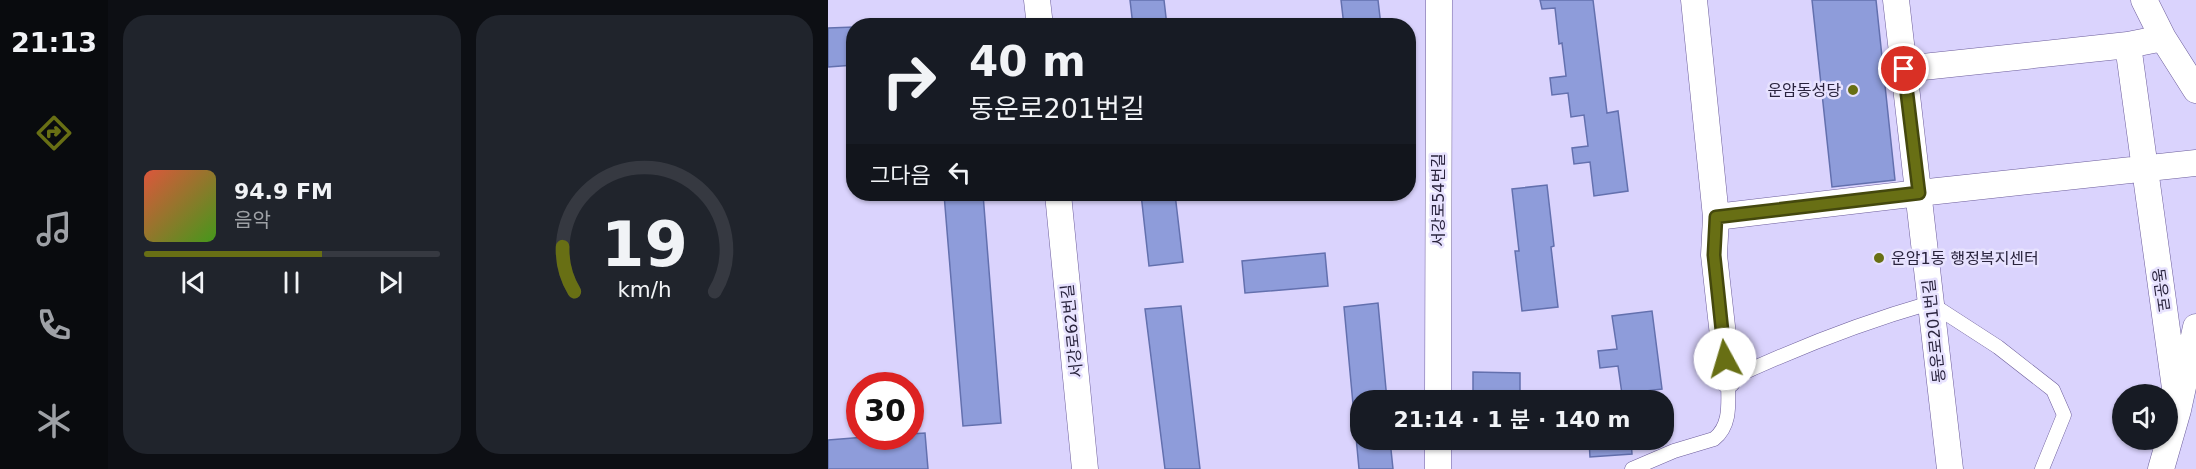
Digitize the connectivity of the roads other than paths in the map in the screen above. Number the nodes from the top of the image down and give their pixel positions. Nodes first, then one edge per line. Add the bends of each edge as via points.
1 (1037, 0) edge
2 (1438, 0) edge
3 (1694, 0) edge
4 (1896, 0) edge
5 (2144, 0) edge
6 (1039, 18) edge
7 (2163, 38) junction
8 (2128, 45) junction
9 (1904, 69) junction
10 (2196, 90) edge
11 (2196, 163) edge
12 (2145, 170) junction
13 (1919, 193) junction
14 (1059, 201) edge
15 (1716, 217) junction
16 (1930, 303) junction
17 (2196, 327) edge
18 (1728, 380) junction
19 (2174, 384) edge
20 (1438, 390) edge
21 (2178, 410) edge
22 (1438, 450) edge
23 (2166, 450) edge
24 (1639, 467) edge
25 (1085, 469) edge
26 (1438, 469) edge
27 (1950, 469) edge
28 (2042, 469) edge
29 (2161, 469) edge

1 - 6 street
2 - 20 street, 서강로54번길
3 - 15 street
4 - 9 street, 동운로201번길
5 - 7 street
7 - 8 street
7 - 10 street
8 - 9 street
8 - 12 street, 동운로
9 - 13 street, 동운로201번길
11 - 12 street
12 - 13 street
12 - 19 street, 동운로
13 - 15 street
13 - 16 street, 동운로201번길
14 - 25 street, 서강로62번길
15 - 18 street via 1714,255
16 - 18 lane via 1837,332
16 - 27 street, 동운로201번길
16 - 28 lane via 1998,347 2053,390 2064,415
17 - 21 street, 동운로
18 - 24 lane via 1728,417 1719,435
22 - 26 street
23 - 29 street, 동운로

